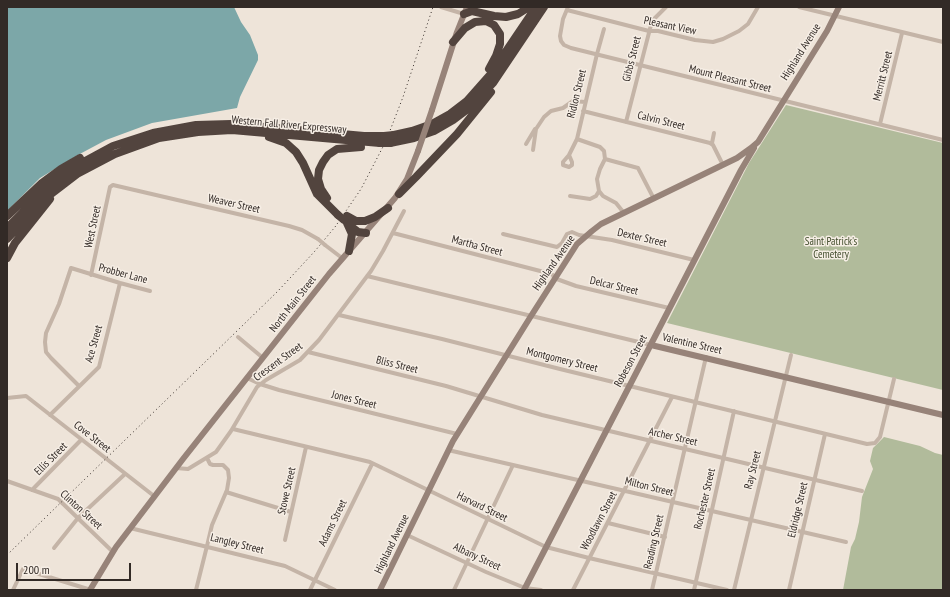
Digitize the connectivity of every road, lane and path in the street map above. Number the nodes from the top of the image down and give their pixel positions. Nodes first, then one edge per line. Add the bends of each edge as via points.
1 (441, 7) edge
2 (482, 7) edge
3 (529, 7) edge
4 (536, 7) edge
5 (544, 7) edge
6 (666, 7) edge
7 (758, 7) edge
8 (799, 7) edge
9 (839, 7) edge
10 (567, 9) edge
11 (465, 10) edge
12 (494, 16) junction
13 (834, 16) junction
14 (486, 21) junction
15 (604, 29) dead end
16 (649, 31) junction
17 (902, 33) junction
18 (453, 42) junction
19 (943, 42) edge
20 (597, 54) junction
21 (512, 56) junction
22 (640, 66) junction
23 (782, 100) junction
24 (585, 102) junction
25 (461, 106) junction
26 (583, 111) junction
27 (626, 122) junction
28 (880, 124) junction
29 (536, 129) junction
30 (239, 131) junction
31 (714, 133) dead end
32 (134, 138) junction
33 (577, 139) junction
34 (943, 140) edge
35 (386, 141) junction
36 (758, 142) junction
37 (712, 143) junction
38 (526, 144) dead end
39 (533, 150) dead end
40 (569, 155) dead end
41 (605, 159) junction
42 (723, 165) junction
43 (113, 185) joint
44 (55, 190) junction
45 (599, 191) junction
46 (399, 194) junction
47 (570, 196) dead end
48 (654, 199) junction
49 (388, 208) junction
50 (404, 211) dead end
51 (624, 214) junction
52 (7, 216) edge
53 (343, 217) junction
54 (7, 228) edge
55 (366, 233) junction
56 (393, 233) junction
57 (503, 234) dead end
58 (585, 236) junction
59 (7, 239) edge
60 (349, 251) junction
61 (7, 258) edge
62 (342, 258) junction
63 (694, 260) junction
64 (91, 275) junction
65 (367, 276) junction
66 (554, 278) junction
67 (120, 283) junction
68 (150, 291) dead end
69 (669, 308) junction
70 (339, 315) junction
71 (531, 316) junction
72 (238, 337) dead end
73 (651, 344) junction
74 (308, 352) junction
75 (791, 355) dead end
76 (506, 356) junction
77 (706, 357) junction
78 (264, 358) junction
79 (785, 377) junction
80 (247, 378) junction
81 (894, 379) dead end
82 (260, 384) junction
83 (79, 386) junction
84 (629, 386) junction
85 (480, 397) junction
86 (672, 397) junction
87 (7, 398) edge
88 (888, 401) junction
89 (696, 402) junction
90 (734, 411) junction
91 (50, 415) junction
92 (943, 415) edge
93 (774, 421) junction
94 (233, 429) junction
95 (606, 431) junction
96 (458, 434) junction
97 (825, 434) junction
98 (82, 440) junction
99 (650, 441) junction
100 (306, 447) junction
101 (448, 450) junction
102 (685, 450) junction
103 (207, 458) junction
104 (724, 458) junction
105 (372, 464) junction
106 (513, 465) junction
107 (764, 467) junction
108 (176, 468) junction
109 (125, 474) junction
110 (581, 480) junction
111 (814, 480) junction
112 (7, 481) edge
113 (32, 490) junction
114 (625, 490) junction
115 (428, 491) junction
116 (862, 491) dead end
117 (226, 492) junction
118 (154, 496) junction
119 (673, 502) junction
120 (711, 511) junction
121 (291, 512) junction
122 (78, 518) junction
123 (488, 520) junction
124 (750, 520) junction
125 (608, 523) junction
126 (130, 528) junction
127 (803, 532) junction
128 (408, 535) junction
129 (665, 537) junction
130 (285, 540) dead end
131 (846, 542) dead end
132 (207, 546) junction
133 (546, 547) junction
134 (54, 548) dead end
135 (113, 552) junction
136 (589, 558) junction
137 (468, 563) junction
138 (656, 573) junction
139 (315, 580) junction
140 (695, 583) junction
141 (524, 589) edge
142 (13, 590) edge
143 (90, 590) edge
144 (196, 590) edge
145 (310, 590) edge
146 (335, 590) edge
147 (380, 590) edge
148 (454, 590) edge
149 (541, 590) edge
150 (573, 590) edge
151 (652, 590) edge
152 (694, 590) edge
153 (727, 590) edge
154 (734, 590) edge
155 (789, 590) edge

1 - 11 street
2 - 12 highway
3 - 12 highway via 510,16
4 - 25 highway, Western Fall River Expressway via 490,75
5 - 21 highway
6 - 16 street, Gibbs Street via 654,17
7 - 16 street, Pleasant View via 744,27 733,35 713,42
8 - 13 street
9 - 13 main road, Highland Avenue
10 - 16 street, Pleasant View
10 - 20 street, Mount Pleasant Street via 561,29 562,42 571,48
11 - 12 highway
11 - 14 highway
11 - 18 main road, North Main Street
13 - 17 street
13 - 23 main road, Highland Avenue
14 - 18 highway via 477,21 469,25
14 - 25 highway via 499,31 500,47 489,70
15 - 20 street, Ridlon Street
16 - 22 street, Gibbs Street
17 - 19 street
17 - 28 street, Merritt Street
18 - 46 main road, North Main Street, bridge via 418,152
20 - 22 street, Mount Pleasant Street
20 - 24 street, Ridlon Street
21 - 35 highway via 493,83 458,117 440,128 414,138
21 - 46 highway via 496,85 471,118
22 - 23 street, Mount Pleasant Street
22 - 27 street, Gibbs Street
23 - 28 street, Mount Pleasant Street
23 - 36 main road, Highland Avenue
24 - 26 street, Ridlon Street
24 - 29 street via 573,101 563,108 551,111
25 - 35 highway, Western Fall River Expressway via 432,124
26 - 27 street, Calvin Street
26 - 33 street, Ridlon Street
27 - 37 street, Calvin Street
28 - 34 street, Mount Pleasant Street
29 - 38 street
29 - 39 street
30 - 35 highway, Western Fall River Expressway
30 - 44 highway, Western Fall River Expressway via 190,132 153,140 88,167
30 - 53 highway via 278,140 293,149 301,159 317,194
31 - 37 street
32 - 35 highway, Western Fall River Expressway via 175,128 245,124 364,136
32 - 52 highway via 92,152 61,169 36,187
32 - 54 highway, Western Fall River Expressway via 94,156 64,174
33 - 40 street, Ridlon Street
33 - 41 street via 600,147 604,151
35 - 53 highway via 340,148 323,162 319,172 320,186 326,198
36 - 42 main road, Highland Avenue
36 - 63 main road, Robeson Street
37 - 42 street
41 - 45 street via 597,179
41 - 48 street via 638,168
42 - 48 main road, Highland Avenue
43 - 62 street, Weaver Street, bridge via 289,226 318,238
43 - 64 street, West Street via 110,187
44 - 59 highway, Western Fall River Expressway
44 - 61 highway via 48,203 15,243
45 - 47 street via 590,199
45 - 51 street via 616,203
46 - 49 main road, North Main Street
48 - 51 main road, Highland Avenue
49 - 53 highway via 365,221
49 - 55 main road, North Main Street
50 - 56 street, Crescent Street
51 - 58 main road, Highland Avenue via 601,224
53 - 55 highway via 358,232
53 - 60 highway via 352,234
55 - 60 main road, North Main Street
56 - 65 street, Crescent Street
56 - 66 street, Martha Street via 548,273
57 - 58 street, Dexter Street via 557,246 572,232
58 - 63 street, Dexter Street
58 - 66 main road, Highland Avenue
60 - 62 main road, North Main Street
62 - 78 main road, North Main Street
63 - 69 main road, Robeson Street
64 - 67 street, Probber Lane
64 - 83 street, Probber Lane via 72,268 45,338 46,352
65 - 70 street, Crescent Street
65 - 71 street, Valentine Street
66 - 69 street, Delcar Street via 576,286
66 - 71 main road, Highland Avenue
67 - 68 street, Probber Lane
67 - 83 street, Ace Street via 99,367
69 - 73 main road, Robeson Street
70 - 74 street, Crescent Street
70 - 76 street, Montgomery Street via 442,338
71 - 73 street, Valentine Street
71 - 76 main road, Highland Avenue
72 - 78 street
73 - 77 main road, Valentine Street
73 - 84 main road, Robeson Street
74 - 82 street, Crescent Street via 300,360
74 - 85 street, Bliss Street via 446,386
75 - 79 street, Ray Street
76 - 84 street, Montgomery Street
76 - 85 main road, Highland Avenue
77 - 79 main road, Valentine Street
77 - 89 street, Reading Street
78 - 80 main road, North Main Street
79 - 88 main road, Valentine Street
79 - 93 street, Ray Street
80 - 82 street, Jones Street
80 - 108 main road, North Main Street
81 - 88 street
82 - 94 street, Crescent Street
82 - 96 street, Jones Street via 310,399
83 - 91 street, Ace Street
84 - 86 street, Montgomery Street
84 - 95 main road, Robeson Street
85 - 95 street, Archer Street
85 - 96 main road, Highland Avenue
86 - 89 street, Montgomery Street
86 - 99 street, Woodlawn Street
87 - 91 street, Cove Street via 26,396
88 - 92 main road, Valentine Street
88 - 97 street, Montgomery Street via 881,433 875,443 867,444
89 - 90 street, Montgomery Street
89 - 102 street, Reading Street
90 - 93 street, Montgomery Street
90 - 104 street, Rochester Street
91 - 98 street, Cove Street
93 - 97 street, Montgomery Street
93 - 107 street, Ray Street
94 - 100 street, Harvard Street
94 - 103 street, Crescent Street via 216,452
95 - 99 street, Archer Street
95 - 110 main road, Robeson Street
96 - 101 main road, Highland Avenue
97 - 111 street, Eldridge Street
98 - 109 street, Cove Street
98 - 113 street, Ellis Street
99 - 102 street, Archer Street
99 - 114 street, Woodlawn Street
100 - 105 street, Harvard Street
100 - 121 street, Stowe Street
101 - 106 street, Milton Street
101 - 115 main road, Highland Avenue
102 - 104 street, Archer Street
102 - 119 street, Reading Street
103 - 108 street, Crescent Street via 188,469
103 - 117 street via 210,464 223,465 228,470
104 - 107 street, Archer Street
104 - 120 street, Rochester Street
105 - 115 street, Harvard Street
105 - 139 street, Adams Street
106 - 110 street, Milton Street
106 - 123 street
107 - 111 street, Archer Street
107 - 124 street, Ray Street
108 - 118 main road, North Main Street
109 - 118 street, Cove Street
109 - 122 street
110 - 114 street, Milton Street
110 - 133 main road, Robeson Street
111 - 116 street, Archer Street
111 - 127 street, Eldridge Street
112 - 113 street, Clinton Street
113 - 122 street, Clinton Street via 58,499
114 - 119 street, Milton Street
114 - 125 street, Woodlawn Street
115 - 123 street, Harvard Street
115 - 128 main road, Highland Avenue
117 - 121 street
117 - 132 street via 214,516
118 - 126 main road, North Main Street
119 - 120 street, Milton Street
119 - 129 street, Reading Street
120 - 124 street, Milton Street
120 - 140 street, Rochester Street
121 - 130 street, Stowe Street
122 - 134 street
122 - 135 street, Clinton Street
123 - 133 street, Harvard Street
123 - 137 street
124 - 127 street, Milton Street
124 - 154 street, Ray Street
125 - 129 street
125 - 136 street, Woodlawn Street
126 - 132 street, Langley Street
126 - 135 main road, North Main Street
127 - 131 street, Milton Street
127 - 155 street, Eldridge Street
128 - 137 street, Albany Street
128 - 147 main road, Highland Avenue
129 - 138 street, Reading Street
132 - 139 street, Langley Street via 285,566
132 - 144 street
133 - 136 street, Harvard Street
133 - 141 main road, Robeson Street
135 - 143 main road, North Main Street
136 - 138 street, Harvard Street
136 - 150 street, Woodlawn Street
137 - 141 street, Albany Street
137 - 148 street
138 - 140 street, Harvard Street
138 - 151 street, Reading Street
139 - 145 street, Adams Street
139 - 146 street, Langley Street
140 - 152 street, Rochester Street
140 - 153 street, Harvard Street
141 - 149 street, Albany Street
142 - 143 street via 23,569

